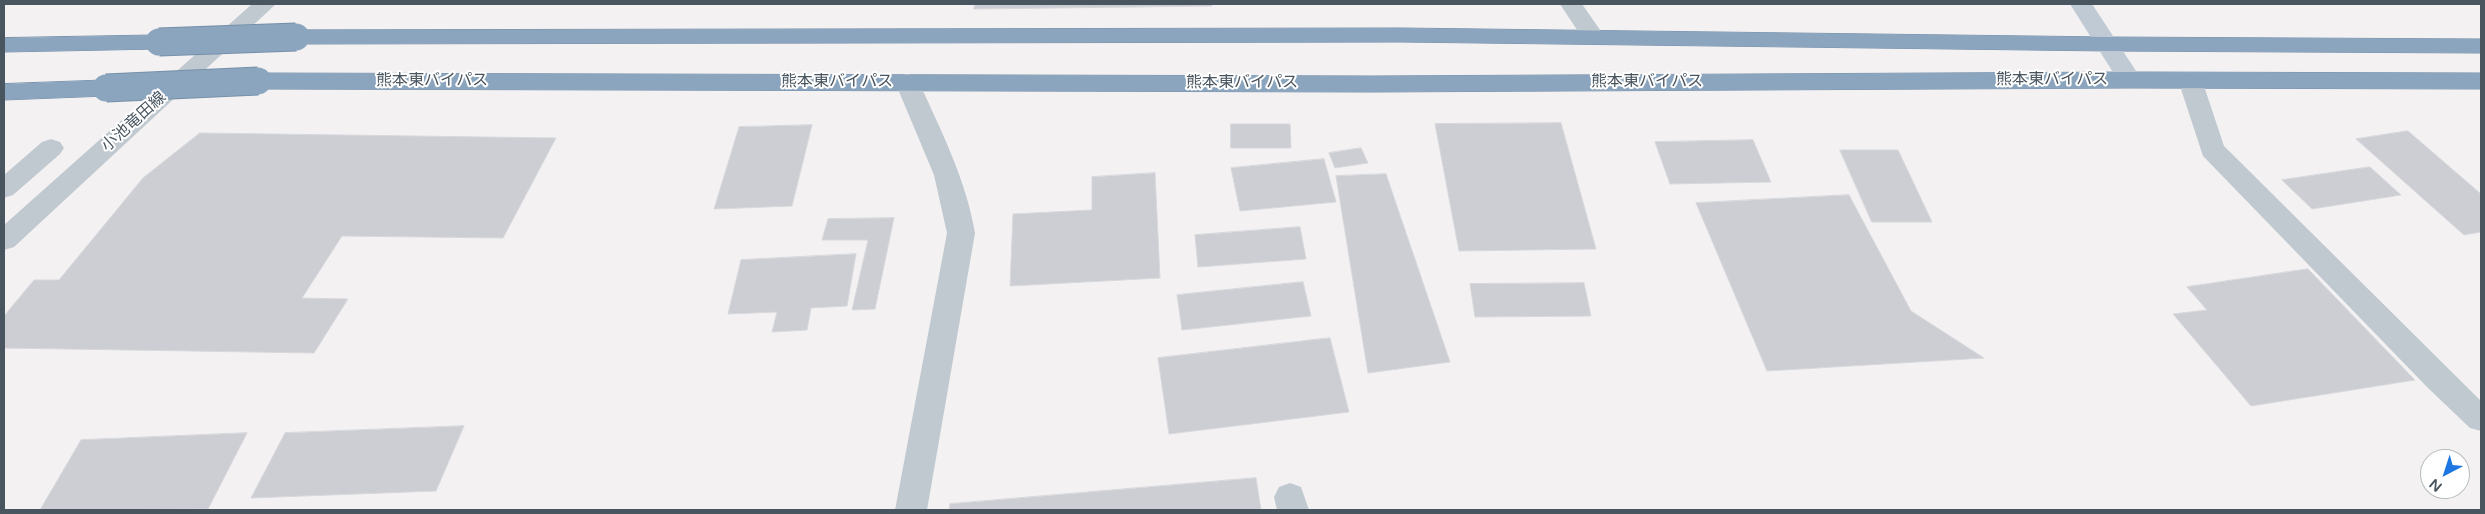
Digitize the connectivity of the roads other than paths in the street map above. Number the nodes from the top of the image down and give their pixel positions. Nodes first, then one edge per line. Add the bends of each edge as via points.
1 (265, 4) edge
2 (1571, 4) edge
3 (2081, 4) edge
4 (1593, 38) junction
5 (2108, 44) junction
6 (4, 45) edge
7 (2481, 46) edge
8 (2130, 80) junction
9 (2190, 80) junction
10 (2481, 81) edge
11 (908, 82) junction
12 (4, 92) edge
13 (51, 148) dead end
14 (4, 189) edge
15 (4, 240) edge
16 (2481, 419) edge
17 (911, 510) edge

1 - 15 street, 小池竜田線
2 - 4 street
3 - 5 main road
4 - 5 highway
4 - 6 highway, bridge via 1401,35 296,37
5 - 7 highway
5 - 8 main road
8 - 9 highway, 熊本東バイパス
8 - 11 highway, 熊本東バイパス via 1372,84
9 - 10 highway, 熊本東バイパス
9 - 16 street via 2212,150
11 - 12 highway, 熊本東バイパス, bridge via 258,81
11 - 17 street via 949,180 959,212 960,233
13 - 14 street

